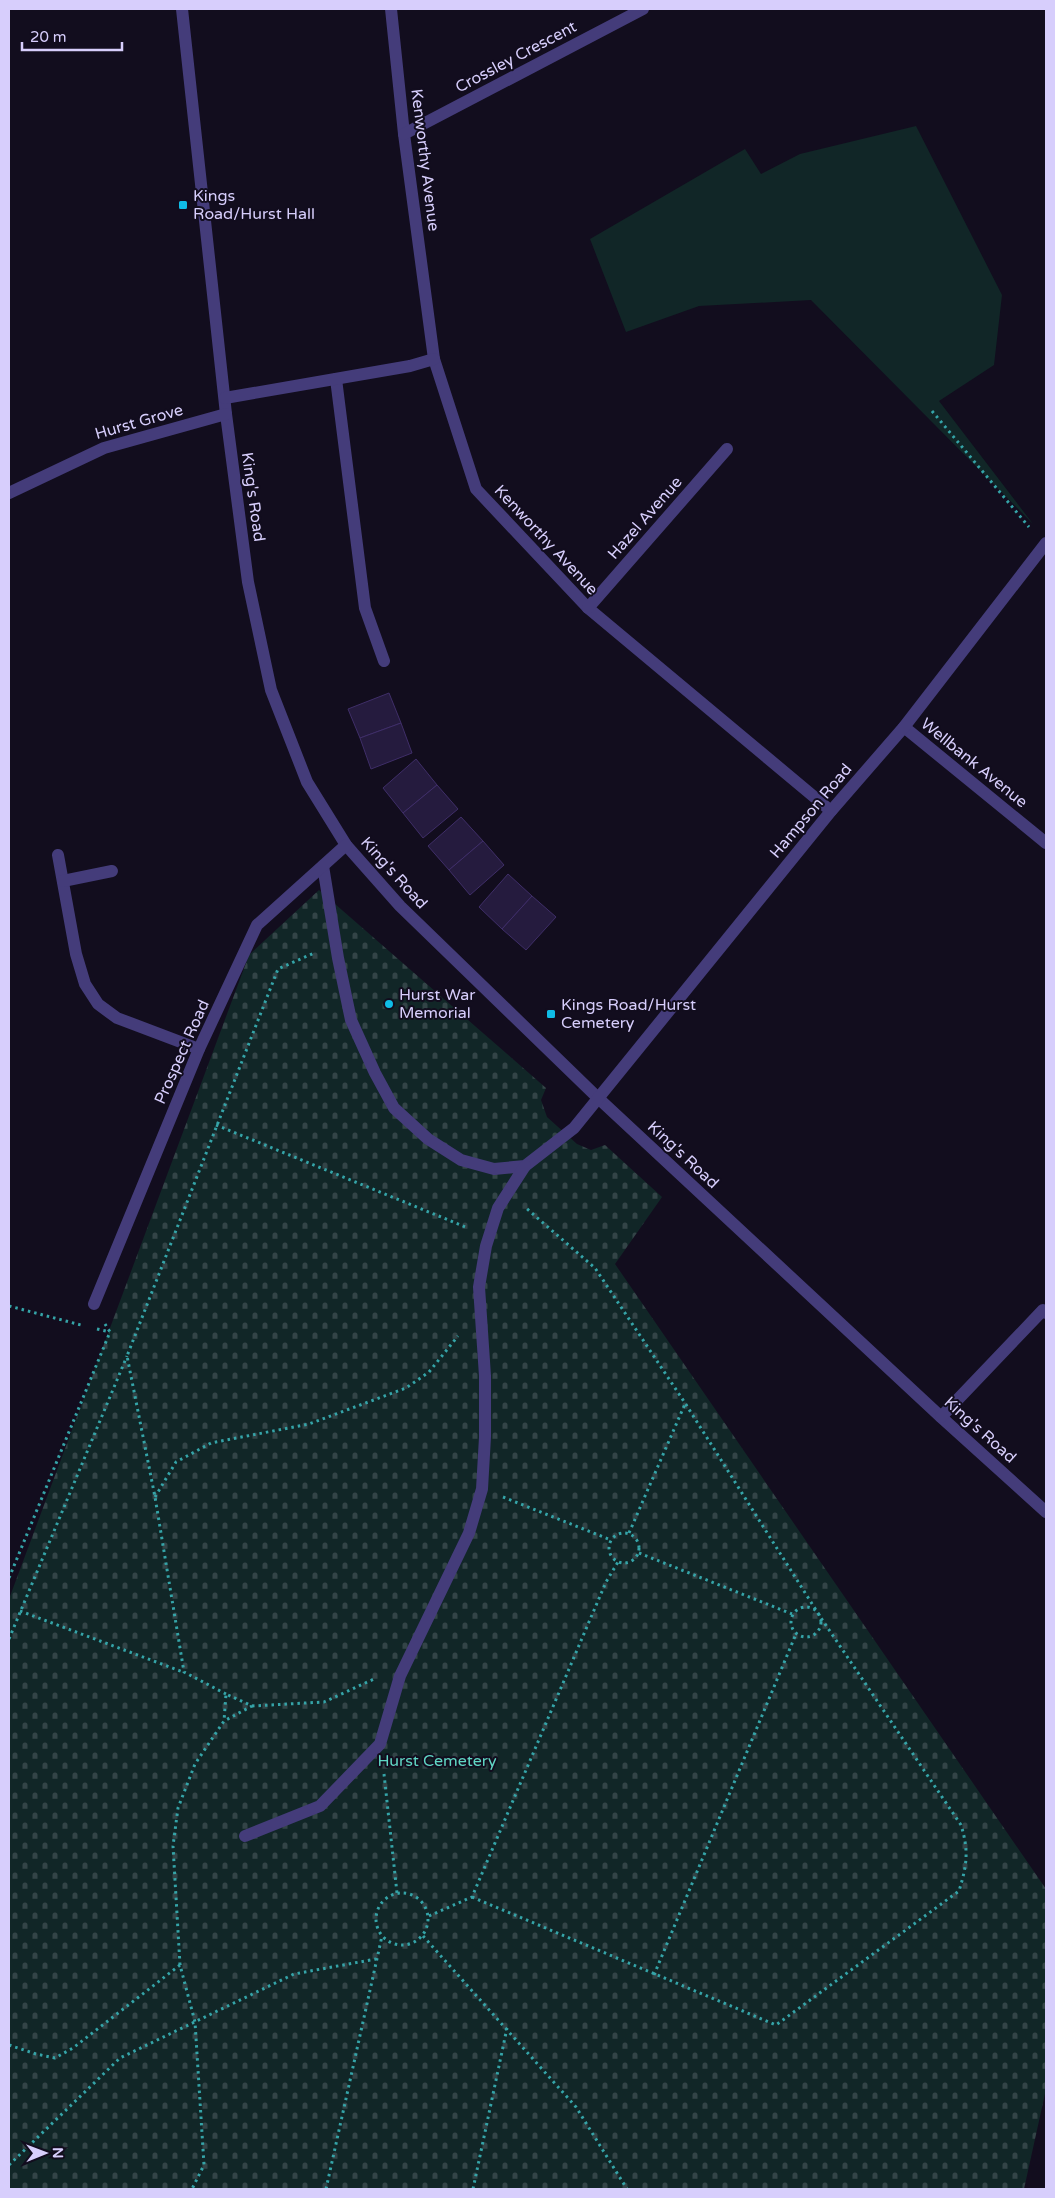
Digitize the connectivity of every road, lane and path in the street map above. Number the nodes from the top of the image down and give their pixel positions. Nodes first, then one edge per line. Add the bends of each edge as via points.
1 (182, 9) edge
2 (391, 9) edge
3 (643, 9) edge
4 (404, 134) junction
5 (434, 359) junction
6 (336, 379) junction
7 (225, 398) junction
8 (932, 411) dead end
9 (226, 414) junction
10 (727, 449) dead end
11 (9, 493) edge
12 (1045, 544) edge
13 (588, 608) junction
14 (384, 661) dead end
15 (904, 726) junction
16 (830, 811) junction
17 (1046, 843) edge
18 (346, 845) junction
19 (58, 855) dead end
20 (323, 866) junction
21 (112, 872) dead end
22 (63, 881) junction
23 (336, 944) junction
24 (199, 1049) junction
25 (597, 1097) junction
26 (216, 1125) junction
27 (526, 1166) junction
28 (508, 1192) junction
29 (490, 1237) junction
30 (94, 1304) joint
31 (9, 1306) edge
32 (481, 1308) junction
33 (1046, 1312) edge
34 (82, 1325) dead end
35 (91, 1327) dead end
36 (110, 1332) junction
37 (127, 1356) junction
38 (685, 1403) junction
39 (941, 1417) junction
40 (482, 1489) junction
41 (155, 1497) junction
42 (1046, 1512) edge
43 (629, 1533) junction
44 (611, 1540) junction
45 (638, 1553) junction
46 (618, 1562) junction
47 (9, 1578) edge
48 (20, 1611) junction
49 (817, 1611) junction
50 (792, 1614) junction
51 (821, 1618) junction
52 (796, 1634) junction
53 (9, 1639) edge
54 (184, 1672) junction
55 (400, 1676) junction
56 (226, 1694) junction
57 (252, 1706) junction
58 (224, 1721) junction
59 (380, 1744) junction
60 (245, 1836) dead end
61 (397, 1893) junction
62 (472, 1897) junction
63 (429, 1916) junction
64 (382, 1936) junction
65 (423, 1936) junction
66 (376, 1959) junction
67 (180, 1965) junction
68 (654, 1975) junction
69 (195, 2022) junction
70 (507, 2028) junction
71 (9, 2044) edge
72 (9, 2165) edge
73 (192, 2189) edge
74 (326, 2189) edge
75 (473, 2189) edge
76 (625, 2189) edge

1 - 7 street, King's Road
2 - 4 street, Kenworthy Avenue
3 - 4 street, Crossley Crescent
4 - 5 street, Kenworthy Avenue
5 - 6 street
5 - 13 street, Kenworthy Avenue via 476,489
6 - 7 street
6 - 14 street via 365,608
7 - 9 street, King's Road
8 - 12 path
9 - 11 street, Hurst Grove via 104,448
9 - 18 street, King's Road via 248,582 271,690 307,782
10 - 13 street, Hazel Avenue
12 - 15 street, Hampson Road
13 - 16 street, Kenworthy Avenue
15 - 16 street, Hampson Road
15 - 17 street, Wellbank Avenue
16 - 25 street, Hampson Road
18 - 20 street, Prospect Road
18 - 25 street, King's Road via 400,906
19 - 22 street
20 - 23 street
20 - 24 street, Prospect Road via 257,925
21 - 22 street
22 - 24 street via 76,954 85,984 98,1004 118,1018
23 - 26 path via 278,969
23 - 27 street via 351,1020 394,1108 428,1139 461,1160 494,1169
24 - 30 street, Prospect Road
25 - 27 street, Hampson Road via 574,1128
25 - 39 street, King's Road
26 - 29 path
26 - 37 path
27 - 28 street, Hampson Road
28 - 29 street, Hampson Road via 498,1208
28 - 38 path via 595,1268
29 - 32 street, Hampson Road via 479,1287
30 - 36 path
31 - 34 path
32 - 40 street, Hampson Road via 485,1376
32 - 41 path via 429,1372 406,1388 309,1424 211,1443 176,1462
33 - 39 street via 1043,1310
35 - 36 path
36 - 47 path
37 - 41 path
37 - 48 path
38 - 43 path
38 - 49 path
39 - 42 street, King's Road
40 - 44 path
40 - 55 street, Hampson Road via 469,1533
41 - 54 path
43 - 44 path via 619,1533
43 - 45 path via 640,1544
44 - 46 path via 610,1555
45 - 46 path via 628,1563
45 - 50 path
46 - 62 path via 606,1582
48 - 53 path
48 - 54 path
49 - 50 path via 806,1607
49 - 51 path
50 - 52 path via 791,1624
51 - 52 path via 820,1628 814,1636 804,1638
51 - 68 path via 961,1825 967,1866 959,1891 776,2025
52 - 68 path
54 - 56 path
55 - 57 path via 388,1673 324,1702
55 - 59 street, Hampson Road
56 - 57 path
56 - 58 path
57 - 58 path
58 - 67 path via 195,1764 178,1808 173,1846
59 - 60 street via 320,1806
59 - 61 path
61 - 63 path via 414,1895 421,1900
61 - 64 path via 389,1896 378,1909 376,1926
62 - 63 path
62 - 68 path
63 - 65 path
64 - 65 path via 402,1946
64 - 66 path
65 - 70 path
66 - 69 path via 294,1974
66 - 74 path
67 - 69 path
67 - 71 path via 73,2048 55,2058
69 - 72 path via 120,2058
69 - 73 path via 204,2165
70 - 75 path
70 - 76 path via 576,2107 625,2184

